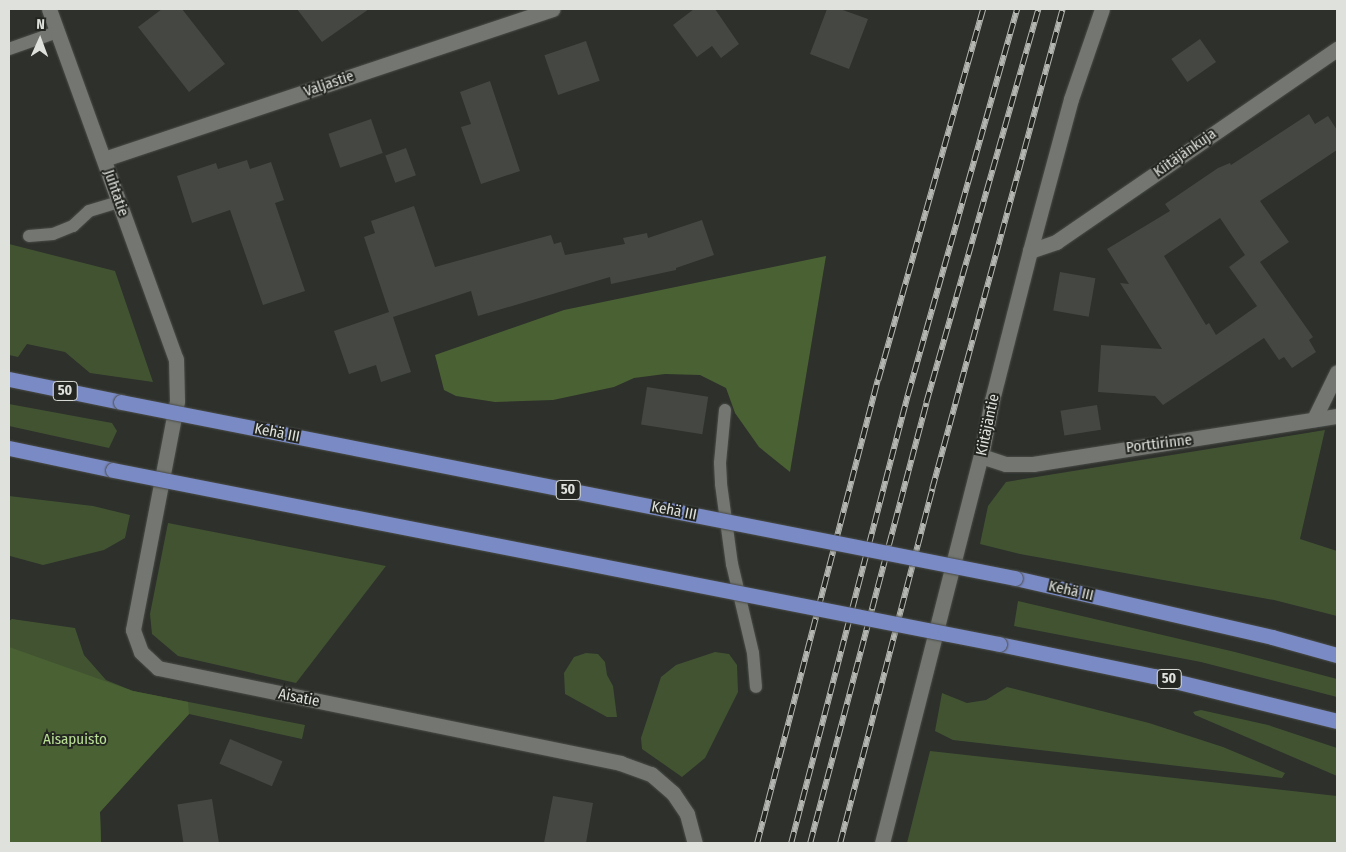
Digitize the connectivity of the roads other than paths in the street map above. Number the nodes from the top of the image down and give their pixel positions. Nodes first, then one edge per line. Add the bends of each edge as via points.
1 (49, 9) edge
2 (553, 9) edge
3 (1102, 9) edge
4 (58, 32) junction
5 (9, 49) edge
6 (1337, 49) edge
7 (104, 159) junction
8 (119, 202) junction
9 (30, 236) dead end
10 (1030, 251) junction
11 (1337, 372) edge
12 (178, 379) joint
13 (9, 380) edge
14 (725, 410) dead end
15 (1337, 416) edge
16 (1314, 419) junction
17 (9, 448) edge
18 (981, 456) junction
19 (1337, 655) edge
20 (756, 687) dead end
21 (1337, 721) edge
22 (695, 843) edge
23 (882, 843) edge

1 - 4 street, Juhtatie
2 - 7 street, Valjastie
3 - 10 street, Kiitäjäntie via 1071,99
4 - 5 lane
4 - 7 street, Juhtatie
6 - 10 street, Kiitäjänkuja via 1056,242
7 - 8 street, Juhtatie
8 - 9 lane via 89,211 72,226 53,234
8 - 12 street, Juhtatie via 176,359
10 - 18 street, Kiitäjäntie
11 - 16 street
12 - 22 street, Aisatie via 157,514 133,630 140,652 158,668 620,763 651,774 673,793 687,814
13 - 19 highway, Kehä III / 50, bridge via 1015,578 1235,628
14 - 20 lane via 721,484 732,564 753,653
15 - 16 street, Porttirinne
16 - 18 street, Porttirinne via 1033,464 1006,464
17 - 21 highway, 50, bridge via 999,644 1154,676
18 - 23 street, Kiitäjäntie

